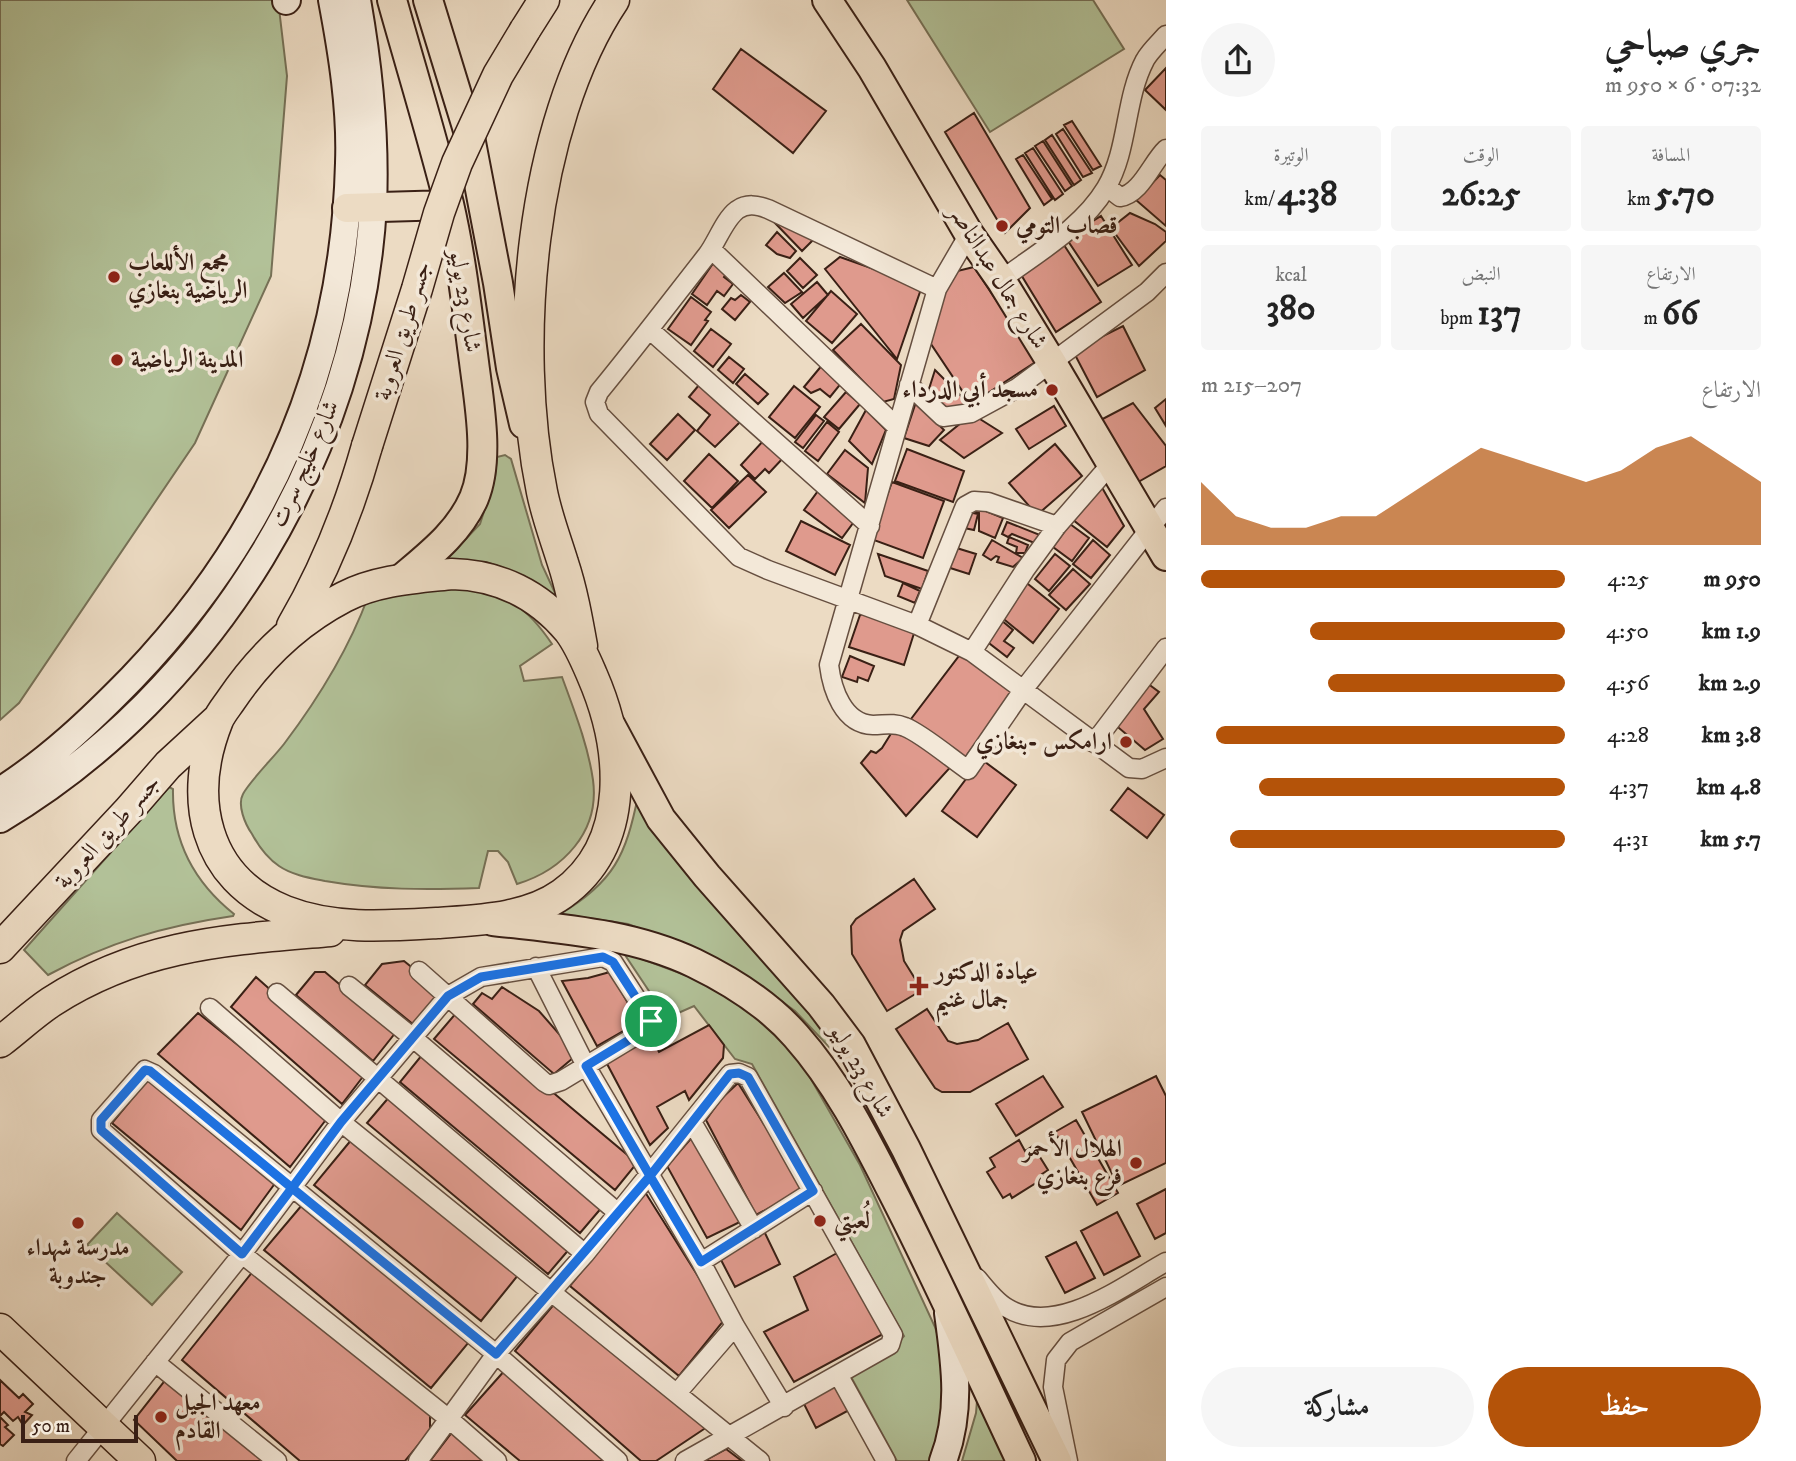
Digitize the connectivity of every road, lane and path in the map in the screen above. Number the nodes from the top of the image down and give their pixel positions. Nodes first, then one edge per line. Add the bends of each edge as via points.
1 (332, 0) edge
2 (357, 0) edge
3 (392, 0) edge
4 (428, 0) edge
5 (544, 0) edge
6 (614, 0) edge
7 (827, 0) edge
8 (1166, 35) edge
9 (1166, 149) edge
10 (1107, 187) junction
11 (449, 205) junction
12 (360, 208) junction
13 (969, 234) junction
14 (711, 249) junction
15 (1166, 273) edge
16 (1001, 280) junction
17 (937, 289) junction
18 (650, 330) junction
19 (1052, 363) junction
20 (909, 385) junction
21 (897, 427) junction
22 (537, 460) junction
23 (1111, 464) junction
24 (1158, 518) edge
25 (870, 526) junction
26 (1057, 526) junction
27 (1166, 556) edge
28 (400, 580) junction
29 (849, 599) junction
30 (917, 625) junction
31 (287, 635) junction
32 (1166, 648) edge
33 (972, 652) junction
34 (585, 660) junction
35 (1023, 690) junction
36 (219, 718) junction
37 (607, 719) junction
38 (1094, 743) junction
39 (1166, 758) edge
40 (0, 791) edge
41 (0, 819) edge
42 (483, 920) junction
43 (380, 927) junction
44 (0, 948) edge
45 (536, 967) junction
46 (419, 971) dead end
47 (349, 986) dead end
48 (277, 993) dead end
49 (448, 996) junction
50 (210, 1008) dead end
51 (412, 1037) junction
52 (0, 1042) edge
53 (586, 1066) junction
54 (379, 1080) junction
55 (341, 1122) junction
56 (692, 1122) junction
57 (650, 1176) junction
58 (292, 1188) junction
59 (813, 1191) junction
60 (617, 1212) junction
61 (754, 1229) junction
62 (952, 1246) junction
63 (242, 1254) junction
64 (585, 1254) junction
65 (701, 1262) junction
66 (1166, 1262) edge
67 (1166, 1287) edge
68 (552, 1292) junction
69 (946, 1301) junction
70 (735, 1326) junction
71 (0, 1329) edge
72 (496, 1354) junction
73 (155, 1362) junction
74 (839, 1376) junction
75 (677, 1393) junction
76 (784, 1407) junction
77 (449, 1419) junction
78 (104, 1426) junction
79 (731, 1437) junction
80 (76, 1461) edge
81 (140, 1461) edge
82 (277, 1461) edge
83 (418, 1461) edge
84 (497, 1461) edge
85 (618, 1461) edge
86 (685, 1461) edge
87 (760, 1461) edge
88 (886, 1461) edge
89 (943, 1461) edge
90 (1021, 1461) edge
91 (1057, 1461) edge
92 (1068, 1461) edge

1 - 12 main road, شارع خليج سرت via 347,103 349,162
2 - 12 main road, شارع خليج سرت via 374,162
3 - 11 main road, شارع 23 يوليو
4 - 22 main road, شارع 23 يوليو via 471,137 513,377
5 - 31 highway, جسر طريق العروبة, bridge via 498,75 457,163 353,496 335,544
6 - 22 highway via 569,92 550,154 536,230 528,346
7 - 13 main road, شارع جمال عبدالناصر
8 - 10 street via 1146,58
9 - 10 street via 1126,196
10 - 16 street via 1087,212
11 - 12 main road
11 - 28 main road, شارع 23 يوليو via 476,380 481,467 475,496 460,523
12 - 40 main road, شارع خليج سرت via 328,331 292,441 235,551 201,600 94,718
12 - 41 main road, شارع خليج سرت via 360,301 352,342 311,462 254,569 178,671 139,711 51,786
13 - 16 main road, شارع جمال عبدالناصر
13 - 17 street
14 - 17 street via 735,212 755,205
14 - 18 street
14 - 21 street
15 - 19 street
16 - 19 main road, شارع جمال عبدالناصر
17 - 20 street
18 - 25 street
18 - 29 street via 599,392 594,402 599,414 739,557
19 - 20 street via 1017,388 957,416 943,417
19 - 23 main road, شارع جمال عبدالناصر
20 - 21 street
21 - 25 street
22 - 34 highway
23 - 24 main road, شارع جمال عبدالناصر
23 - 26 street
24 - 27 main road, شارع جمال عبدالناصر
24 - 35 street
25 - 29 street
26 - 30 street via 988,502 974,500 965,506
26 - 33 street
28 - 31 highway via 345,597
28 - 34 highway via 452,574 484,577 515,587 570,633
29 - 30 street
29 - 35 street via 829,664 840,703 854,720 908,728 968,769
30 - 33 street
31 - 36 highway via 247,677
32 - 38 street
33 - 35 street
34 - 37 highway
35 - 38 street
36 - 43 highway via 204,769 203,801 209,834 224,864 249,890 283,910 331,922
36 - 44 highway, جسر طريق العروبة via 146,788
37 - 42 highway via 617,778 608,831 593,862 573,885 548,902
37 - 62 main road, شارع 23 يوليو via 661,819 851,1045
38 - 39 street via 1129,768 1142,769
42 - 43 highway
42 - 69 main road, شارع 23 يوليو via 614,936 657,948 693,962 761,1004 795,1035 845,1104
43 - 52 highway via 219,941 141,958 70,990
45 - 49 street via 481,977
45 - 53 street
45 - 53 street via 608,958 650,1017 647,1029
46 - 49 street
47 - 51 street
48 - 54 street
49 - 51 street
49 - 53 street via 544,1082 555,1084
50 - 55 street
51 - 54 street
51 - 60 street
53 - 57 street
54 - 55 street
54 - 64 street
55 - 58 street
55 - 68 street
56 - 57 street
56 - 59 street via 730,1074 748,1077
56 - 61 street
57 - 60 street
57 - 65 street
58 - 63 street
58 - 63 street via 150,1071 145,1070 101,1120 101,1130
58 - 72 street
59 - 61 street
59 - 74 street via 893,1335 890,1345
60 - 64 street
61 - 65 street
62 - 66 street via 984,1287 1007,1308 1028,1316 1053,1317 1077,1311
62 - 91 main road, شارع 23 يوليو
63 - 73 street
63 - 77 street
64 - 68 street
65 - 70 street
67 - 92 street via 1070,1342 1056,1360 1053,1387
68 - 72 street
68 - 75 street
69 - 89 main road via 957,1408
69 - 90 main road, شارع 23 يوليو
70 - 75 street
70 - 76 street
71 - 78 highway
72 - 77 street
72 - 85 street
73 - 78 street
73 - 82 street
74 - 76 street
74 - 88 street
75 - 79 street
76 - 79 street
77 - 83 street
77 - 84 street
78 - 80 street
78 - 81 highway
79 - 86 street
79 - 87 street

